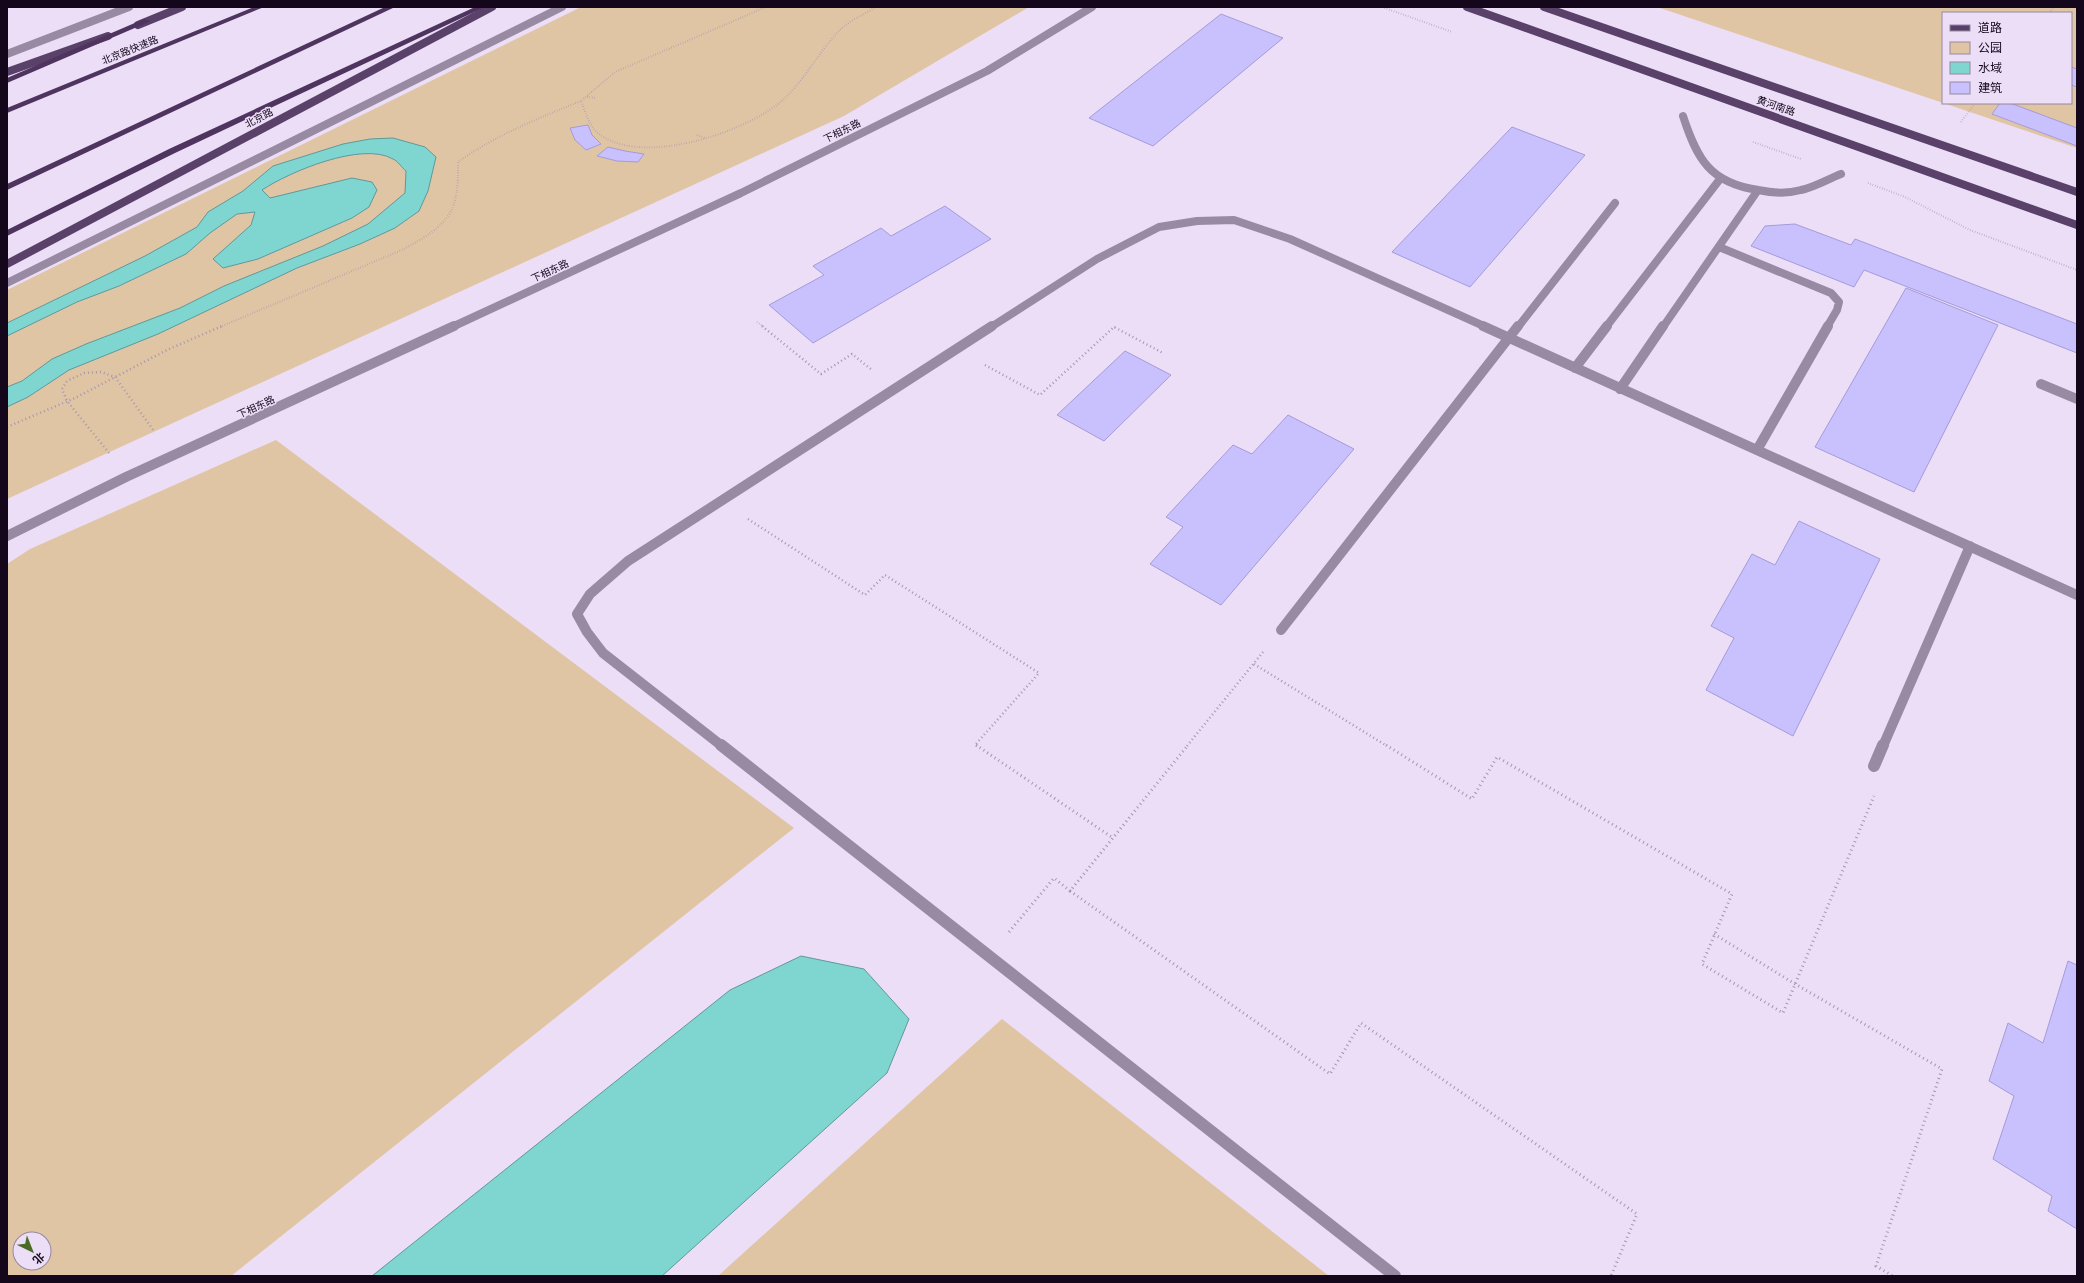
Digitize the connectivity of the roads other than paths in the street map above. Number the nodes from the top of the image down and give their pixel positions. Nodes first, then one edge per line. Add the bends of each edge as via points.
1 (129, 7) edge
2 (182, 7) edge
3 (260, 7) edge
4 (391, 7) edge
5 (481, 7) edge
6 (492, 7) edge
7 (562, 7) edge
8 (1092, 7) edge
9 (1467, 7) edge
10 (1544, 7) edge
11 (147, 21) junction
12 (7, 54) edge
13 (7, 72) edge
14 (7, 81) edge
15 (7, 111) edge
16 (1683, 116) dead end
17 (1841, 174) road end
18 (1720, 179) junction
19 (7, 188) edge
20 (1758, 190) junction
21 (2077, 192) edge
22 (1615, 203) dead end
23 (2077, 225) edge
24 (7, 233) edge
25 (1719, 247) junction
26 (7, 264) edge
27 (7, 283) edge
28 (1509, 338) junction
29 (1575, 368) junction
30 (2041, 384) dead end
31 (1620, 389) junction
32 (2077, 399) edge
33 (1757, 450) junction
34 (7, 536) edge
35 (1970, 546) junction
36 (2077, 595) edge
37 (1281, 630) road end
38 (1874, 766) road end
39 (1395, 1276) edge

1 - 12 street
2 - 11 main road
3 - 15 highway, 北京路快速路
4 - 19 highway
5 - 24 highway via 172,151
6 - 26 main road, 北京路
7 - 27 street
8 - 34 street, 下相东路 via 987,71 741,193 126,477
9 - 23 main road, 黄河南路
10 - 21 main road, 黄河南路
11 - 13 main road
11 - 14 highway
16 - 18 street via 1692,145 1706,167
17 - 20 street via 1801,190
18 - 20 street via 1745,189
18 - 29 street
20 - 25 street
22 - 28 street
25 - 31 street
25 - 33 street via 1831,293 1839,302 1837,310
28 - 29 street
28 - 37 street
28 - 39 street via 1290,239 1234,220 1197,221 1159,227 1097,259 628,561 590,594 577,614 603,653
29 - 31 street
30 - 32 street
31 - 33 street
33 - 35 street
35 - 36 street
35 - 38 street

